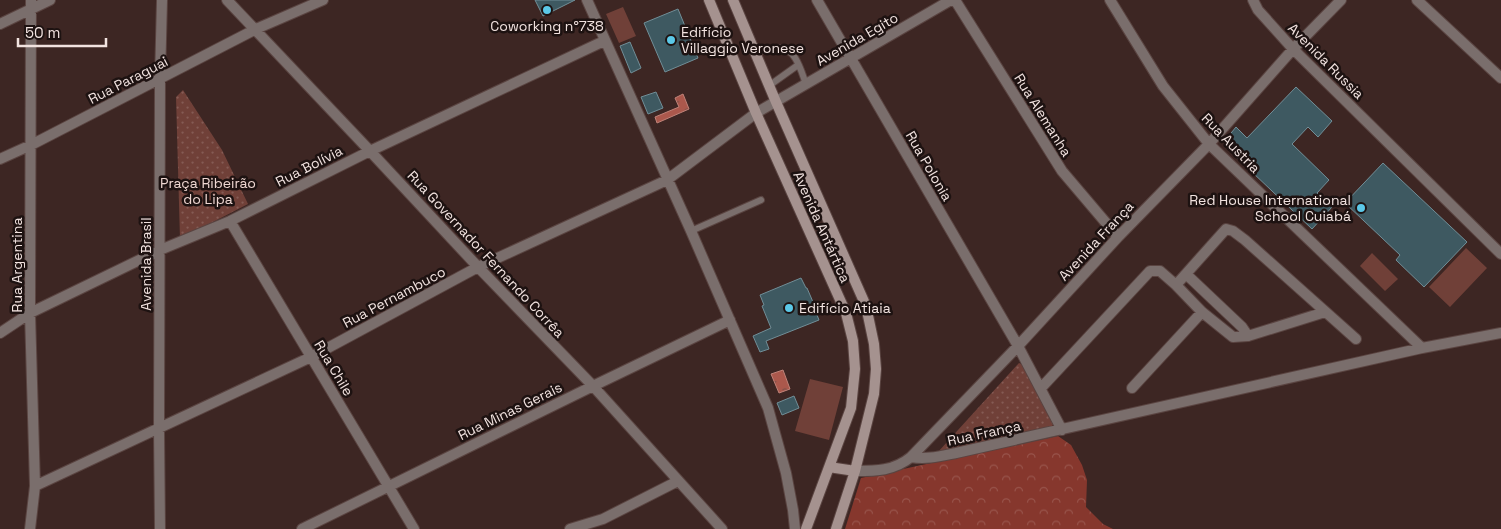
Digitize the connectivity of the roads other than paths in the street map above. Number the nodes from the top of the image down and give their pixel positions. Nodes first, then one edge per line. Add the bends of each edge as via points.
1 (50, 0) edge
2 (162, 0) edge
3 (227, 0) edge
4 (324, 0) edge
5 (587, 0) edge
6 (709, 0) edge
7 (734, 0) edge
8 (817, 0) edge
9 (951, 0) edge
10 (955, 0) edge
11 (1110, 0) edge
12 (1252, 0) edge
13 (1341, 0) edge
14 (1417, 0) edge
15 (31, 5) edge
16 (0, 24) edge
17 (256, 29) junction
18 (604, 41) junction
19 (1293, 49) junction
20 (755, 52) junction
21 (850, 58) junction
22 (798, 65) junction
23 (1501, 78) edge
24 (160, 79) junction
25 (806, 84) junction
26 (770, 86) junction
27 (776, 102) junction
28 (756, 113) junction
29 (1209, 144) junction
30 (31, 145) junction
31 (370, 151) junction
32 (0, 159) edge
33 (668, 180) junction
34 (761, 200) dead end
35 (230, 221) junction
36 (691, 231) junction
37 (1118, 237) junction
38 (160, 250) junction
39 (1501, 254) edge
40 (478, 267) junction
41 (1186, 274) junction
42 (1176, 285) junction
43 (1202, 312) junction
44 (1325, 312) junction
45 (30, 314) junction
46 (730, 320) junction
47 (0, 333) edge
48 (1501, 333) edge
49 (1248, 336) junction
50 (1356, 339) dead end
51 (1018, 346) junction
52 (1422, 348) junction
53 (312, 357) junction
54 (593, 386) junction
55 (1041, 388) junction
56 (1132, 388) dead end
57 (159, 429) junction
58 (1062, 430) junction
59 (911, 457) junction
60 (829, 467) junction
61 (855, 471) junction
62 (678, 481) junction
63 (35, 486) junction
64 (388, 487) junction
65 (30, 529) edge
66 (160, 529) edge
67 (302, 529) edge
68 (414, 529) edge
69 (570, 529) edge
70 (722, 529) edge
71 (795, 529) edge
72 (806, 529) edge
73 (836, 529) edge

1 - 15 street
2 - 24 street, Avenida Brasil
3 - 17 street, Rua Governador Fernando Corrêa
4 - 17 street, Rua Paraguai
5 - 18 street
6 - 28 main road, Avenida Antártica
7 - 20 main road, Avenida Antártica
8 - 21 street, Rua Polonia
9 - 21 street, Avenida Egito
10 - 37 street, Rua Alemanha via 1062,171
11 - 29 street, Rua Austria via 1163,86
12 - 19 street, Avenida Russia
13 - 19 street, Avenida França
14 - 23 street
15 - 16 street
15 - 30 street, Rua Argentina
17 - 24 street, Rua Paraguai
17 - 31 street, Rua Governador Fernando Corrêa
18 - 31 street, Rua Bolívia
18 - 33 street
19 - 29 street, Avenida França
19 - 39 street, Avenida Russia
20 - 22 lane via 787,50
20 - 26 main road, Avenida Antártica
21 - 25 street, Avenida Egito
21 - 51 street, Rua Polonia
22 - 25 lane
22 - 26 lane
24 - 30 street, Rua Paraguai
24 - 38 street, Avenida Brasil
25 - 27 street, Avenida Egito
26 - 27 main road, Avenida Antártica
27 - 28 street, Avenida Egito
27 - 61 main road, Avenida Antártica via 866,306 876,369 874,394
28 - 33 street, Rua Pernambuco
28 - 60 main road, Avenida Antártica via 846,313 853,341 855,369 850,408
29 - 37 street, Avenida França
29 - 52 street, Rua Austria
30 - 32 street, Rua Paraguai
30 - 45 street, Rua Argentina
31 - 35 street, Rua Bolívia
31 - 40 street, Rua Governador Fernando Corrêa
33 - 36 street
33 - 40 street, Rua Pernambuco
34 - 36 lane
35 - 38 street, Rua Bolívia
35 - 53 street, Rua Chile
36 - 46 street
37 - 51 street, Avenida França
38 - 45 street, Rua Bolívia
38 - 57 street, Avenida Brasil
40 - 53 street, Rua Pernambuco
40 - 54 street, Rua Governador Fernando Corrêa
41 - 42 street
41 - 44 street via 1226,229 1234,231
41 - 49 street
42 - 43 street
42 - 55 street via 1160,271 1150,271
43 - 49 street via 1233,337
43 - 56 street
44 - 49 street
44 - 50 street
45 - 47 street, Rua Bolívia
45 - 63 street, Rua Argentina
46 - 54 street, Rua Minas Gerais
46 - 71 street via 770,416 786,473
48 - 52 street, Rua França
51 - 55 street
51 - 59 street, Avenida França
52 - 58 street, Rua França
53 - 57 street, Rua Pernambuco
53 - 64 street, Rua Chile
54 - 62 street, Rua Governador Fernando Corrêa
54 - 64 street, Rua Minas Gerais
55 - 58 street
57 - 63 street, Rua Pernambuco
57 - 66 street, Avenida Brasil
58 - 59 street, Rua França via 932,458
59 - 61 street, Avenida França via 890,469
60 - 61 main road
60 - 72 main road, Avenida Antártica
61 - 73 main road, Avenida Antártica
62 - 69 street via 603,519
62 - 70 street, Rua Governador Fernando Corrêa
63 - 65 street, Rua Argentina
64 - 67 street, Rua Minas Gerais
64 - 68 street, Rua Chile

